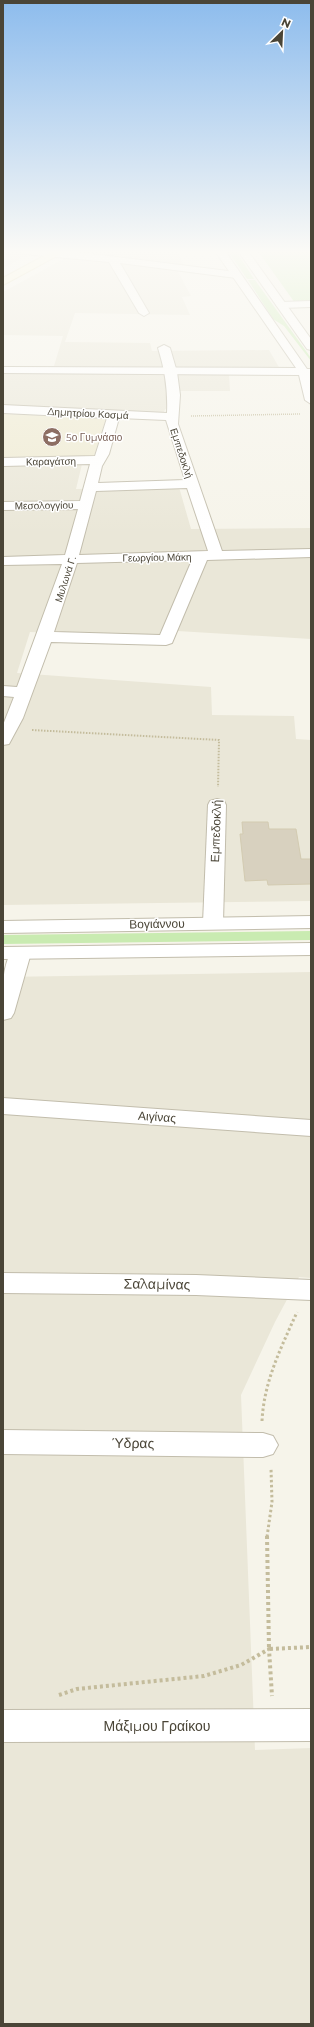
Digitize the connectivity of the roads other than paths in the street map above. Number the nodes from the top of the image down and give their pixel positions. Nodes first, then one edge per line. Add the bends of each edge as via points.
1 (288, 346) edge
2 (164, 348) dead end
3 (3, 370) edge
4 (171, 372) junction
5 (307, 372) edge
6 (311, 400) edge
7 (3, 409) edge
8 (114, 414) junction
9 (172, 417) junction
10 (99, 460) junction
11 (3, 462) edge
12 (193, 484) junction
13 (90, 487) junction
14 (85, 505) junction
15 (3, 506) edge
16 (311, 553) edge
17 (201, 556) junction
18 (217, 556) junction
19 (72, 559) junction
20 (3, 561) edge
21 (46, 637) junction
22 (3, 692) edge
23 (24, 693) junction
24 (7, 727) edge
25 (217, 806) road end
26 (311, 922) edge
27 (213, 923) junction
28 (3, 927) edge
29 (311, 949) edge
30 (11, 953) edge
31 (3, 1013) edge
32 (3, 1106) edge
33 (311, 1128) edge
34 (3, 1283) edge
35 (309, 1290) edge
36 (3, 1442) edge
37 (263, 1445) road end
38 (311, 1725) edge
39 (19, 1726) edge

1 - 5 street
2 - 4 street, Εμπεδοκλή
3 - 4 street
4 - 5 street
4 - 9 street, Εμπεδοκλή via 174,395
5 - 6 street
7 - 8 street, Δημητρίου Κοσμά
8 - 9 street, Δημητρίου Κοσμά
8 - 10 street, Μυλωνά Γ.
9 - 12 street, Εμπεδοκλή via 172,424
10 - 11 street, Καραγάτση
10 - 13 street, Μυλωνά Γ.
12 - 13 street
12 - 18 street, Εμπεδοκλή
13 - 14 street, Μυλωνά Γ.
14 - 15 street, Μεσολογγίου
14 - 19 street, Μυλωνά Γ.
16 - 18 street, Γεωργίου Μάκη
17 - 18 street, Γεωργίου Μάκη
17 - 19 street, Γεωργίου Μάκη
17 - 21 street via 166,640
19 - 20 street, Γεωργίου Μάκη
19 - 21 street, Μυλωνά Γ.
21 - 23 street, Μυλωνά Γ.
22 - 23 street
23 - 24 street, Μυλωνά Γ.
25 - 27 street, Εμπεδοκλή
26 - 27 street, Βογιάννου
27 - 28 street, Βογιάννου
29 - 30 street
30 - 31 street
32 - 33 street, Αιγίνας
34 - 35 street, Σαλαμίνας via 191,1284
36 - 37 street, Ύδρας
38 - 39 street, Μάξιμου Γραίκου

